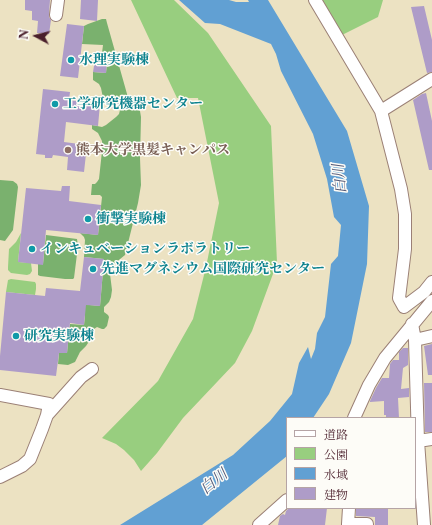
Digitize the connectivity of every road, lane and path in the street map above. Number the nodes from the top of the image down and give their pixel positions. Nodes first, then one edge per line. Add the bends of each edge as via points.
1 (58, 0) edge
2 (316, 0) edge
3 (56, 15) dead end
4 (432, 79) edge
5 (381, 111) junction
6 (432, 282) edge
7 (432, 301) edge
8 (412, 324) junction
9 (432, 336) edge
10 (415, 340) junction
11 (92, 369) dead end
12 (0, 394) edge
13 (47, 415) junction
14 (354, 417) edge
15 (432, 439) edge
16 (418, 441) junction
17 (0, 477) edge
18 (418, 486) edge
19 (286, 501) edge
20 (349, 509) edge
21 (367, 524) edge
22 (427, 524) edge
23 (260, 525) edge
24 (348, 525) edge

1 - 3 street
2 - 5 street
4 - 5 street
5 - 6 street via 405,214 405,249 399,298 404,308
7 - 8 street
8 - 10 street
8 - 14 street via 385,358
9 - 10 street
10 - 16 street
11 - 13 street via 81,377
12 - 13 street via 49,404
13 - 17 street via 30,459
15 - 16 street
16 - 18 street
18 - 22 street
19 - 23 street
20 - 24 street
21 - 24 street

